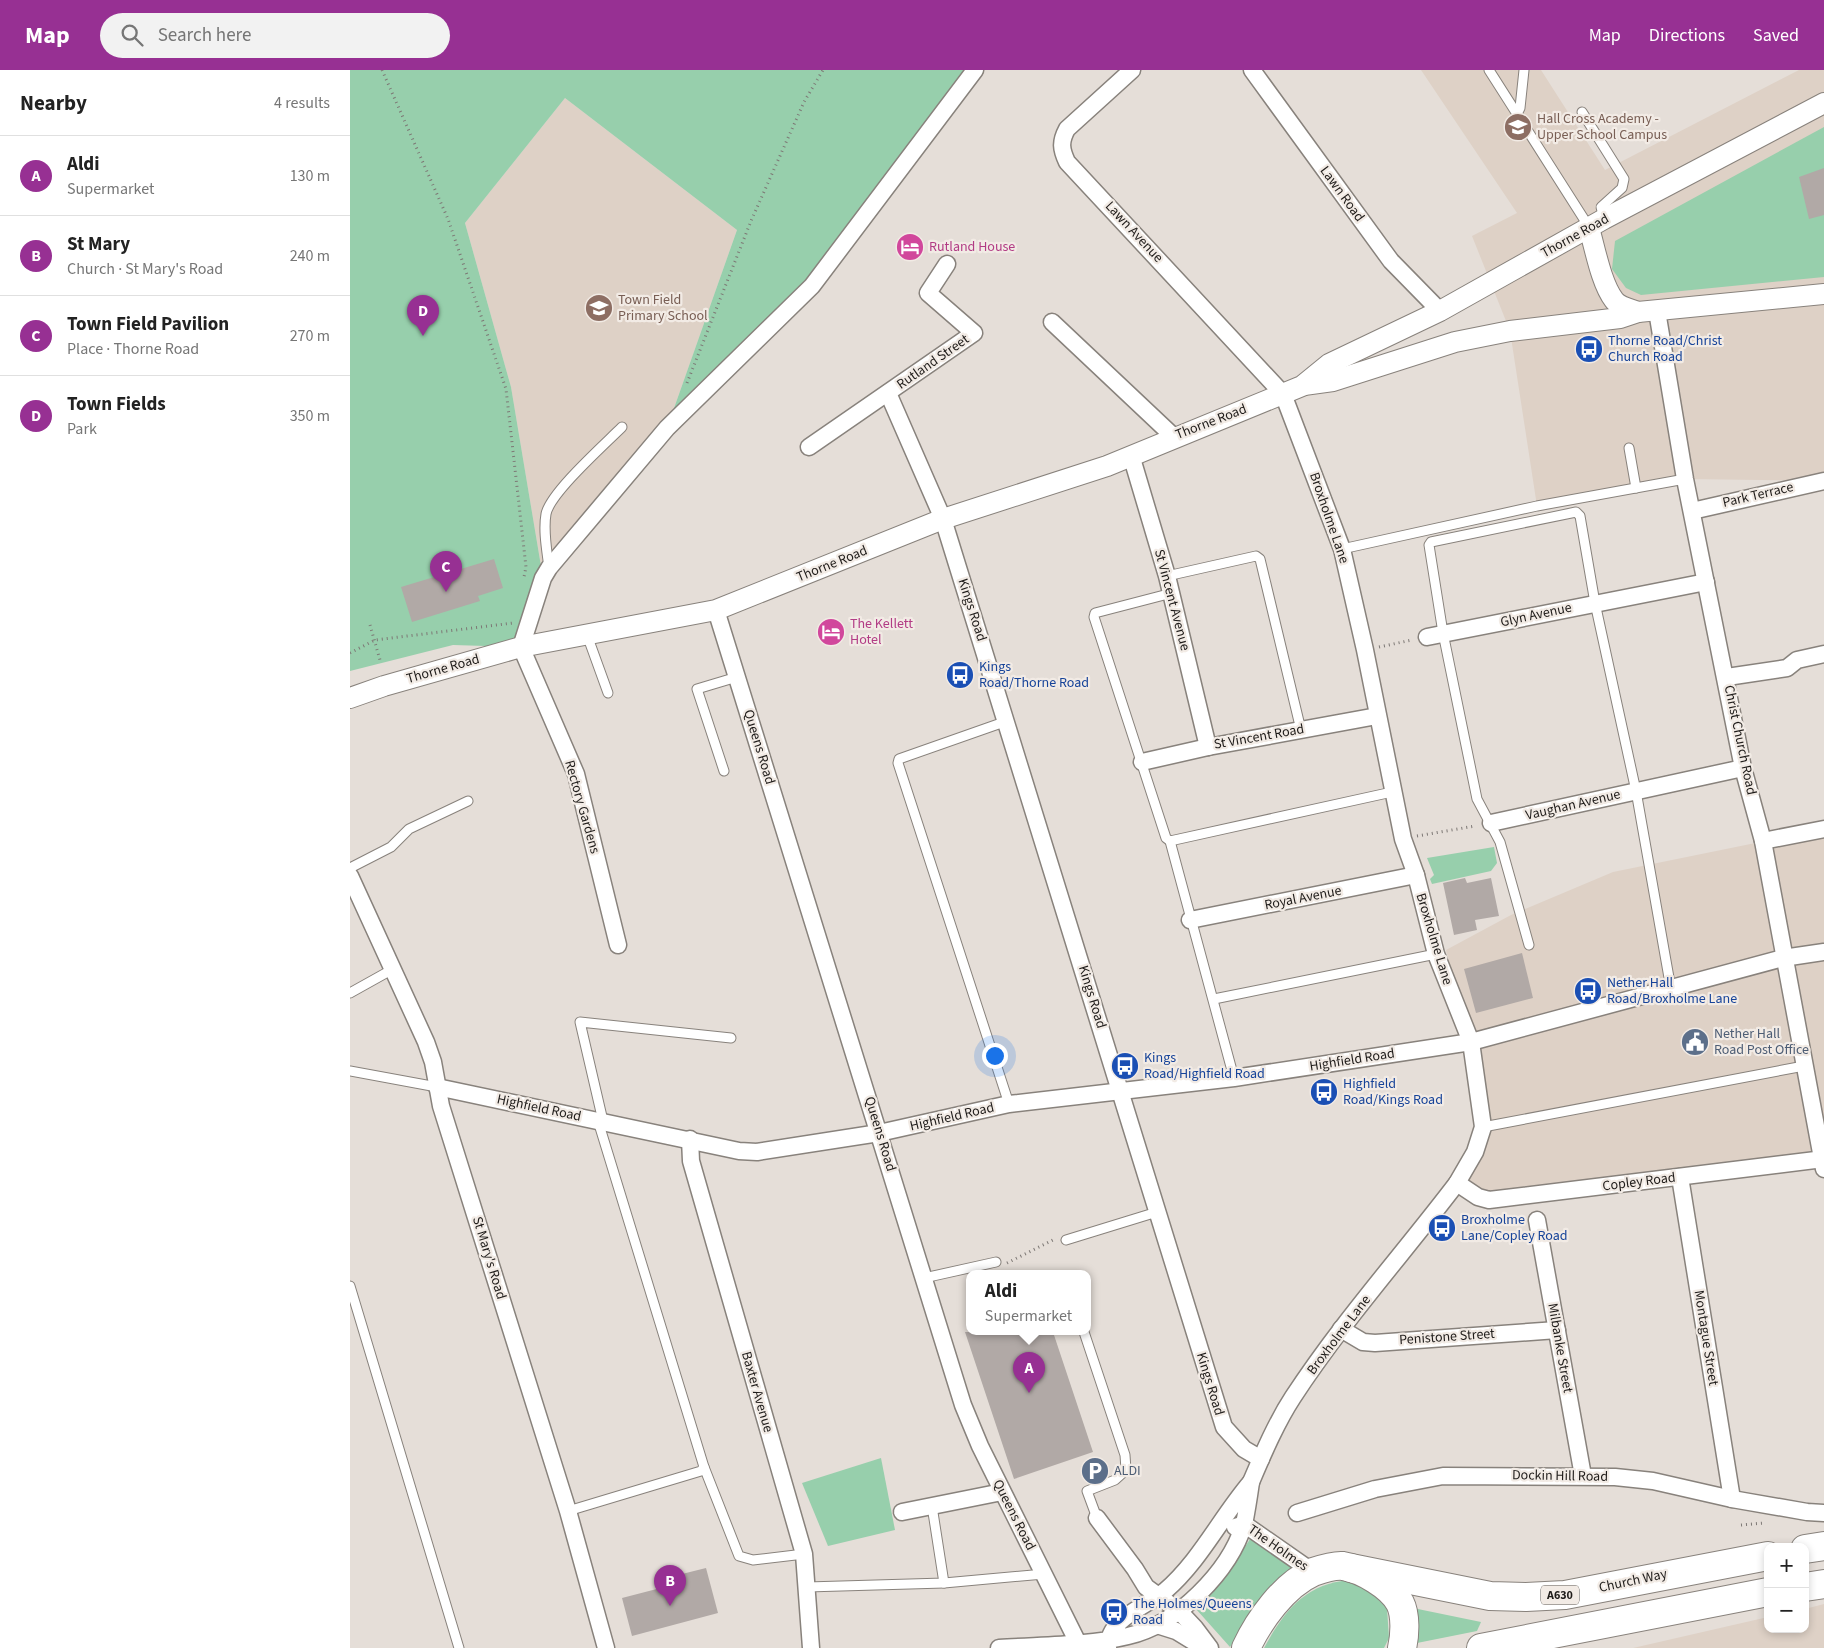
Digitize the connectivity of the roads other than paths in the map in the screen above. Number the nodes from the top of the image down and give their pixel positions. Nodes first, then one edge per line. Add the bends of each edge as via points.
1 (975, 70) edge
2 (1132, 70) edge
3 (1252, 70) edge
4 (1489, 70) edge
5 (1524, 70) edge
6 (1824, 103) edge
7 (1582, 112) dead end
8 (1517, 114) junction
9 (1596, 224) junction
10 (947, 264) dead end
11 (1824, 294) edge
12 (1440, 310) junction
13 (1648, 312) junction
14 (1052, 322) dead end
15 (1302, 386) junction
16 (888, 393) junction
17 (1283, 394) junction
18 (622, 427) dead end
19 (1174, 437) junction
20 (809, 447) dead end
21 (1629, 448) dead end
22 (1131, 455) junction
23 (1685, 479) junction
24 (1824, 481) edge
25 (1636, 488) junction
26 (1692, 511) junction
27 (944, 519) junction
28 (1342, 549) junction
29 (549, 568) junction
30 (1167, 576) junction
31 (1706, 582) junction
32 (1172, 593) junction
33 (1594, 602) junction
34 (716, 610) junction
35 (587, 635) junction
36 (1435, 635) junction
37 (521, 647) junction
38 (1824, 654) edge
39 (737, 677) junction
40 (1727, 677) junction
41 (608, 694) dead end
42 (350, 698) edge
43 (1377, 716) junction
44 (1007, 720) junction
45 (1300, 730) junction
46 (1208, 746) junction
47 (1142, 762) junction
48 (1743, 768) junction
49 (724, 771) dead end
50 (1636, 791) junction
51 (1392, 792) junction
52 (468, 801) dead end
53 (1491, 823) junction
54 (1824, 829) edge
55 (1170, 841) junction
56 (1763, 841) junction
57 (350, 868) edge
58 (1416, 875) junction
59 (350, 876) edge
60 (1190, 920) junction
61 (618, 945) dead end
62 (1529, 945) dead end
63 (1824, 952) edge
64 (1436, 954) junction
65 (1783, 958) junction
66 (393, 969) junction
67 (1671, 989) junction
68 (350, 993) edge
69 (1214, 999) junction
70 (731, 1038) dead end
71 (1471, 1042) junction
72 (1804, 1066) junction
73 (350, 1071) edge
74 (1234, 1078) junction
75 (437, 1087) junction
76 (1121, 1090) junction
77 (1009, 1104) junction
78 (600, 1121) junction
79 (1483, 1127) junction
80 (880, 1133) junction
81 (690, 1139) junction
82 (1823, 1162) edge
83 (1680, 1177) junction
84 (1457, 1183) junction
85 (1157, 1212) junction
86 (1538, 1220) dead end
87 (1066, 1240) road end
88 (996, 1262) road end
89 (924, 1278) junction
90 (350, 1286) edge
91 (1341, 1328) junction
92 (1557, 1330) junction
93 (1085, 1335) edge
94 (1261, 1459) junction
95 (704, 1467) junction
96 (1583, 1476) junction
97 (1251, 1482) junction
98 (1002, 1492) junction
99 (1732, 1498) junction
100 (932, 1506) junction
101 (568, 1511) junction
102 (902, 1512) dead end
103 (1297, 1513) dead end
104 (1824, 1513) edge
105 (1097, 1518) joint
106 (1244, 1524) junction
107 (1205, 1546) junction
108 (1824, 1546) edge
109 (1809, 1548) edge
110 (804, 1554) junction
111 (1764, 1557) edge
112 (1351, 1568) junction
113 (1313, 1572) junction
114 (1044, 1574) junction
115 (944, 1583) junction
116 (1824, 1584) edge
117 (1809, 1586) edge
118 (807, 1587) junction
119 (1160, 1593) junction
120 (1764, 1593) edge
121 (1182, 1609) junction
122 (1157, 1625) junction
123 (1078, 1643) junction
124 (1108, 1643) edge
125 (1516, 1644) edge
126 (459, 1648) edge
127 (606, 1648) edge
128 (812, 1648) edge
129 (999, 1648) edge
130 (1204, 1648) edge
131 (1210, 1648) edge
132 (1246, 1648) edge
133 (1402, 1648) edge
134 (1481, 1648) edge

1 - 29 street via 812,286 667,428
2 - 17 street, Lawn Avenue via 1067,129 1061,140 1067,162
3 - 12 street, Lawn Road via 1391,261
4 - 8 lane
5 - 8 lane
6 - 9 street, Thorne Road
7 - 9 lane via 1624,179 1622,188 1601,207
8 - 9 lane
9 - 12 street, Thorne Road
9 - 13 street via 1608,289 1614,301 1624,307
10 - 16 street, Rutland Street via 928,293 974,333
11 - 13 street, Thorne Road
12 - 15 street, Thorne Road via 1329,364
13 - 15 street, Thorne Road via 1510,331 1456,342 1333,380
13 - 23 street, Christ Church Road
14 - 19 street
15 - 17 street, Thorne Road
16 - 20 street, Rutland Street
16 - 27 street, Rutland Street
17 - 19 street, Thorne Road
17 - 28 street, Broxholme Lane
18 - 29 lane via 553,498 546,514
19 - 22 street, Thorne Road
21 - 25 lane
22 - 27 street, Thorne Road via 1107,466
22 - 30 street, St Vincent Avenue
23 - 25 lane
23 - 26 street, Christ Church Road
24 - 26 street, Park Terrace
25 - 28 lane
26 - 31 street, Christ Church Road
27 - 34 street, Thorne Road
27 - 44 street, Kings Road
28 - 43 street, Broxholme Lane
29 - 37 street
30 - 32 street, St Vincent Avenue
30 - 45 lane via 1256,556 1260,559
31 - 33 street, Glyn Avenue
31 - 40 street, Christ Church Road
32 - 46 street, St Vincent Avenue
32 - 47 lane via 1095,613 1094,617
33 - 36 street, Glyn Avenue
33 - 36 lane via 1580,516 1576,512 1430,542
33 - 50 lane
34 - 35 street, Thorne Road
34 - 39 street, Queens Road
35 - 37 street, Thorne Road
35 - 41 lane
36 - 53 lane via 1477,799
37 - 42 street, Thorne Road
37 - 61 street, Rectory Gardens via 576,774
38 - 40 street via 1797,660 1787,668
39 - 49 lane via 697,689
39 - 80 street, Queens Road
40 - 48 street, Christ Church Road
43 - 45 street, St Vincent Road
43 - 51 street, Broxholme Lane
44 - 76 street, Kings Road
44 - 77 lane via 898,763
45 - 46 street, St Vincent Road
46 - 47 street, St Vincent Road
47 - 55 lane via 1166,838
48 - 50 street, Vaughan Avenue
48 - 56 street, Christ Church Road
50 - 53 street, Vaughan Avenue
50 - 67 lane
51 - 55 lane
51 - 58 street, Broxholme Lane
52 - 57 lane via 409,829 391,846
53 - 62 lane via 1500,842
54 - 56 street
55 - 60 lane
56 - 65 street, Christ Church Road
58 - 60 street, Royal Avenue
58 - 64 street, Broxholme Lane
59 - 66 street, St Mary's Road
60 - 69 lane
63 - 65 street, Highfield Road
64 - 69 lane
64 - 71 street, Broxholme Lane
65 - 67 street, Highfield Road
65 - 72 street, Christ Church Road
66 - 68 lane
66 - 75 street, St Mary's Road via 426,1042
67 - 71 street, Highfield Road
69 - 74 lane
70 - 78 lane via 580,1022
71 - 74 street, Highfield Road
71 - 79 street, Broxholme Lane
72 - 79 lane
72 - 82 street, Christ Church Road
73 - 75 lane
74 - 76 street, Highfield Road
75 - 78 street, Highfield Road
75 - 101 street, St Mary's Road
76 - 77 street, Highfield Road
76 - 85 street, Kings Road
77 - 80 street, Highfield Road
78 - 81 street, Highfield Road
78 - 95 lane
79 - 84 street, Broxholme Lane via 1475,1152
80 - 81 street, Highfield Road via 757,1152
80 - 89 street, Queens Road
81 - 110 street, Baxter Avenue via 690,1161
82 - 83 street, Copley Road
83 - 84 street, Copley Road via 1489,1200 1478,1197
83 - 99 street, Montague Street
84 - 91 street, Broxholme Lane
85 - 87 lane
85 - 94 street, Kings Road via 1224,1427 1244,1449
86 - 92 street, Milbanke Street
88 - 89 lane
89 - 98 street, Queens Road via 964,1405
90 - 126 lane
91 - 92 street, Penistone Street via 1363,1342 1375,1343
91 - 94 street, Broxholme Lane via 1292,1399
92 - 96 street, Milbanke Street
93 - 105 lane via 1126,1455 1126,1470 1115,1480 1086,1491
94 - 97 street, The Holmes
95 - 101 lane via 700,1471
95 - 110 lane via 739,1556 754,1560
96 - 99 street, Dockin Hill Road via 1653,1481
96 - 103 street, Dockin Hill Road via 1443,1476 1375,1489
97 - 106 street, The Holmes
97 - 107 street, The Holmes
98 - 100 street
98 - 114 street, Queens Road
99 - 104 street, Dockin Hill Road
100 - 102 street
100 - 115 lane
101 - 127 street, St Mary's Road
105 - 119 street via 1146,1587
106 - 107 street, The Holmes
106 - 113 street, The Holmes
106 - 121 street, The Holmes via 1229,1558
107 - 119 street, The Holmes via 1186,1570
108 - 109 highway
110 - 118 street, Baxter Avenue
111 - 112 highway, Church Way / A630 via 1565,1595 1526,1597 1490,1596
112 - 113 highway, Church Way via 1341,1566
112 - 133 highway via 1373,1579 1400,1603 1405,1637
113 - 132 highway via 1287,1590 1252,1634
114 - 115 lane
114 - 123 street, Queens Road
115 - 118 lane
116 - 117 highway
118 - 128 street, Baxter Avenue
119 - 121 street
119 - 124 street, The Holmes via 1116,1624
120 - 125 highway
121 - 122 street, The Holmes
121 - 131 street
122 - 124 street, The Holmes
122 - 130 street via 1176,1631
123 - 124 street, The Holmes
123 - 129 street, The Holmes
125 - 134 highway

